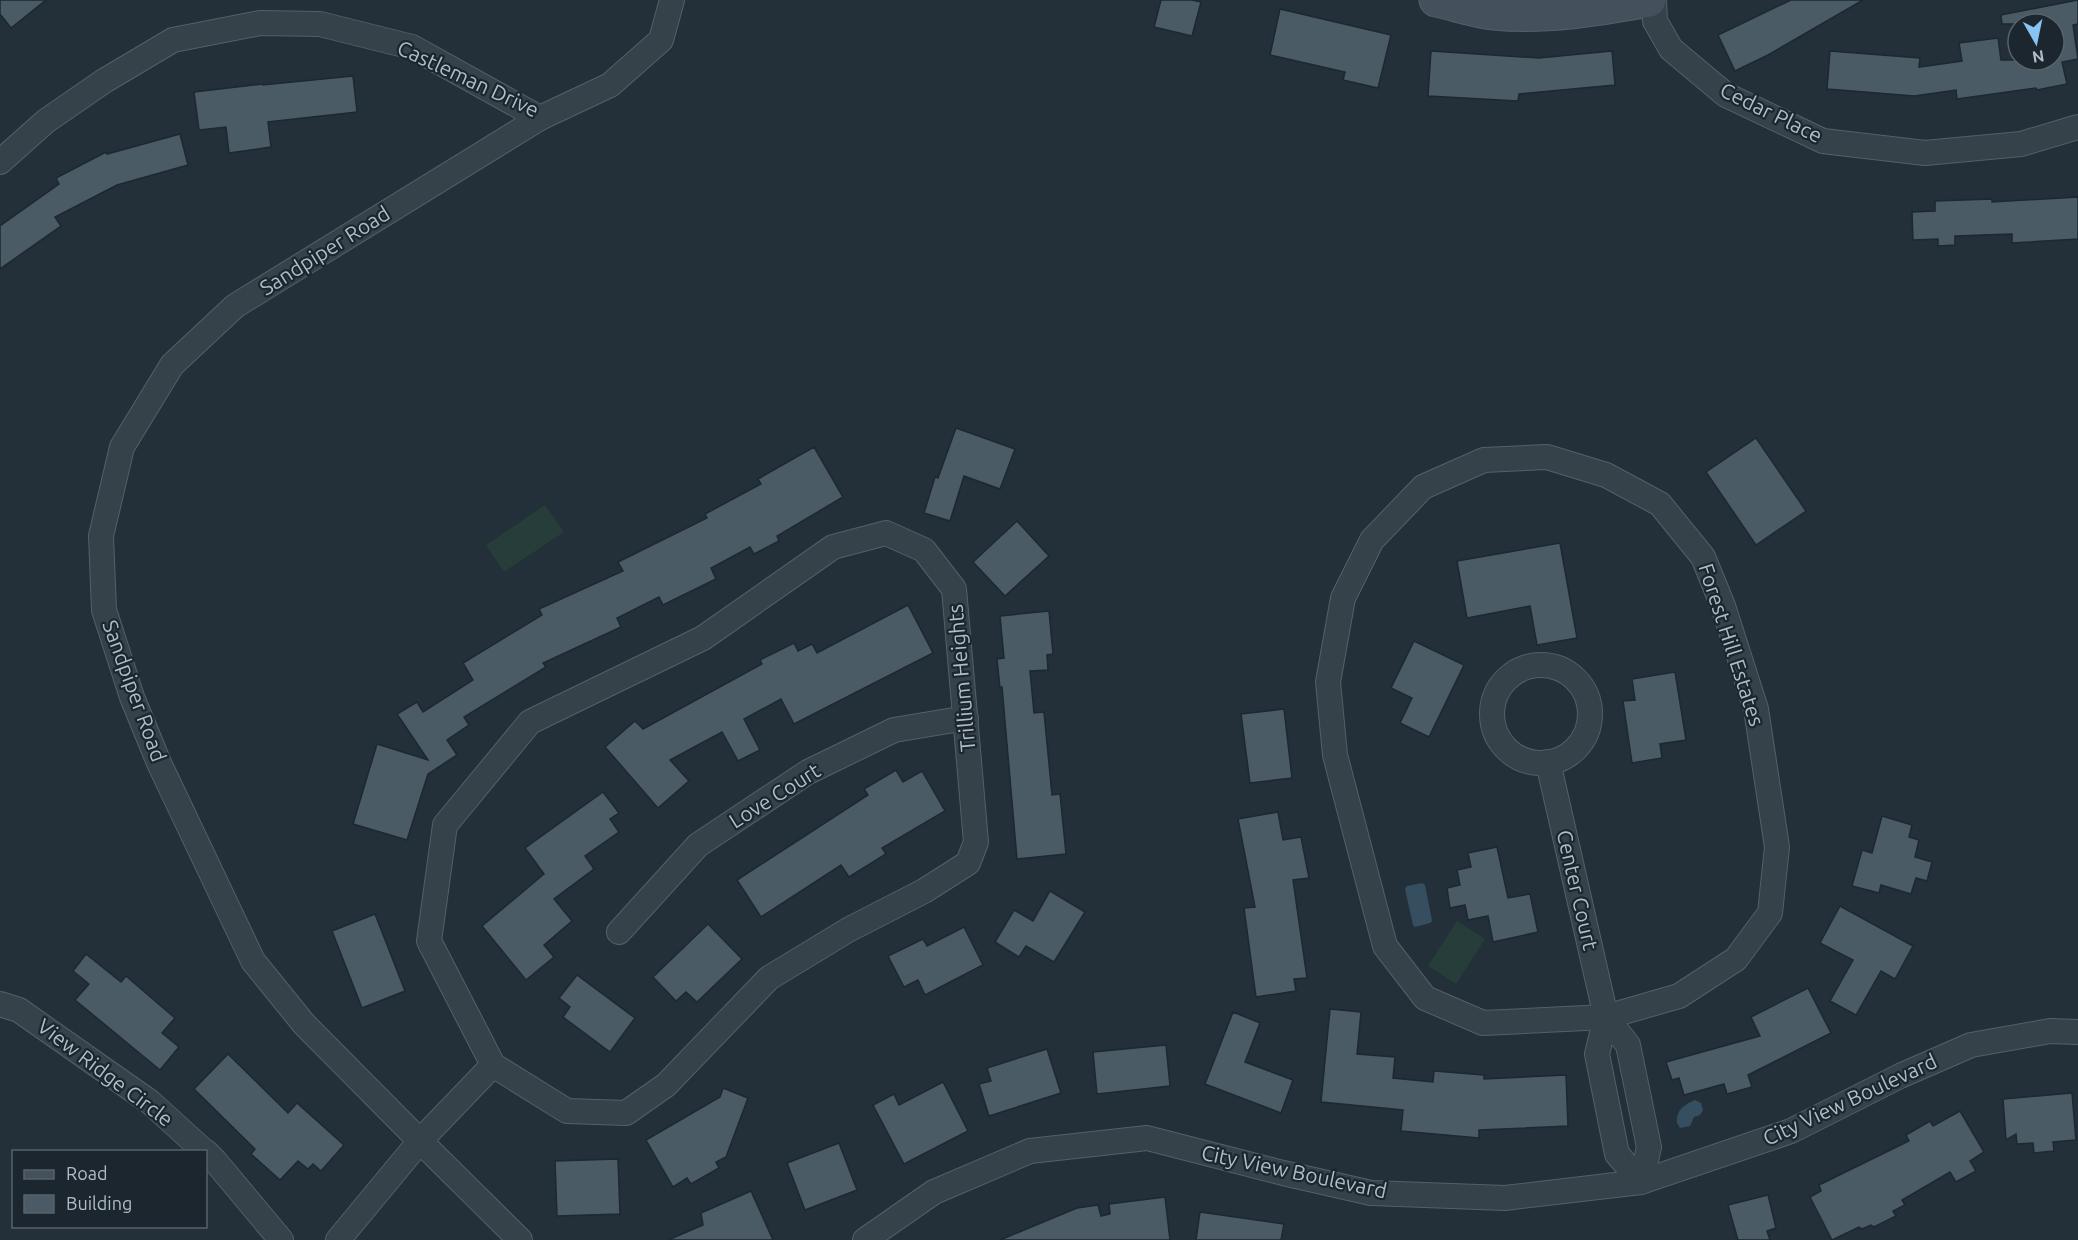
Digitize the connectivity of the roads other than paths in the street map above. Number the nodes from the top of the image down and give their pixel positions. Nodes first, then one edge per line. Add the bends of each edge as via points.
1 (672, 0) edge
2 (1436, 0) edge
3 (1650, 0) edge
4 (1654, 0) edge
5 (540, 118) junction
6 (2078, 127) edge
7 (0, 162) edge
8 (966, 718) junction
9 (1548, 762) junction
10 (619, 932) dead end
11 (0, 1004) edge
12 (1606, 1017) junction
13 (2078, 1032) edge
14 (493, 1065) junction
15 (420, 1141) junction
16 (203, 1150) edge
17 (207, 1154) edge
18 (1641, 1182) junction
19 (281, 1240) edge
20 (338, 1240) edge
21 (520, 1240) edge
22 (865, 1240) edge

1 - 5 street, Castleman Drive via 661,40 609,86
2 - 3 street via 1494,13 1553,14
4 - 6 street, Cedar Place via 1655,21 1671,49 1726,95 1823,141 1925,153 2021,144
5 - 7 street, Castleman Drive via 412,48 320,24 260,23 173,40 46,121
5 - 15 street, Sandpiper Road via 236,306 172,365 122,447 101,536 104,610 132,697 253,961 304,1024
8 - 10 street, Love Court via 894,730 808,772 698,845
8 - 14 street, Trillium Heights via 976,842 968,864 769,978 666,1085 626,1113 567,1111
8 - 14 street, Trillium Heights via 954,589 924,550 886,533 833,547 703,638 530,722 445,825 429,941
9 - 9 street via 1564,757 1587,732 1588,698 1567,672 1533,665 1505,680 1492,707 1492,722 1506,749 1519,758
9 - 12 street, Center Court
11 - 16 street, View Ridge Circle via 19,1010 150,1102
12 - 12 street, Forest Hill Estates via 1680,996 1736,959 1770,913 1777,847 1756,709 1703,557 1660,504 1606,476 1546,457 1484,460 1423,487 1372,540 1343,598 1328,682 1335,755 1385,946 1425,998 1483,1023
12 - 18 street, Center Court via 1628,1045 1649,1148
12 - 18 street, Center Court via 1597,1054 1617,1154
13 - 18 street, City View Boulevard via 2050,1031 1971,1045 1791,1131
14 - 15 street
15 - 20 street
15 - 21 street, Sandpiper Road
17 - 19 street, View Ridge Circle
18 - 22 street, City View Boulevard via 1505,1198 1371,1193 1147,1138 1029,1151 934,1192

